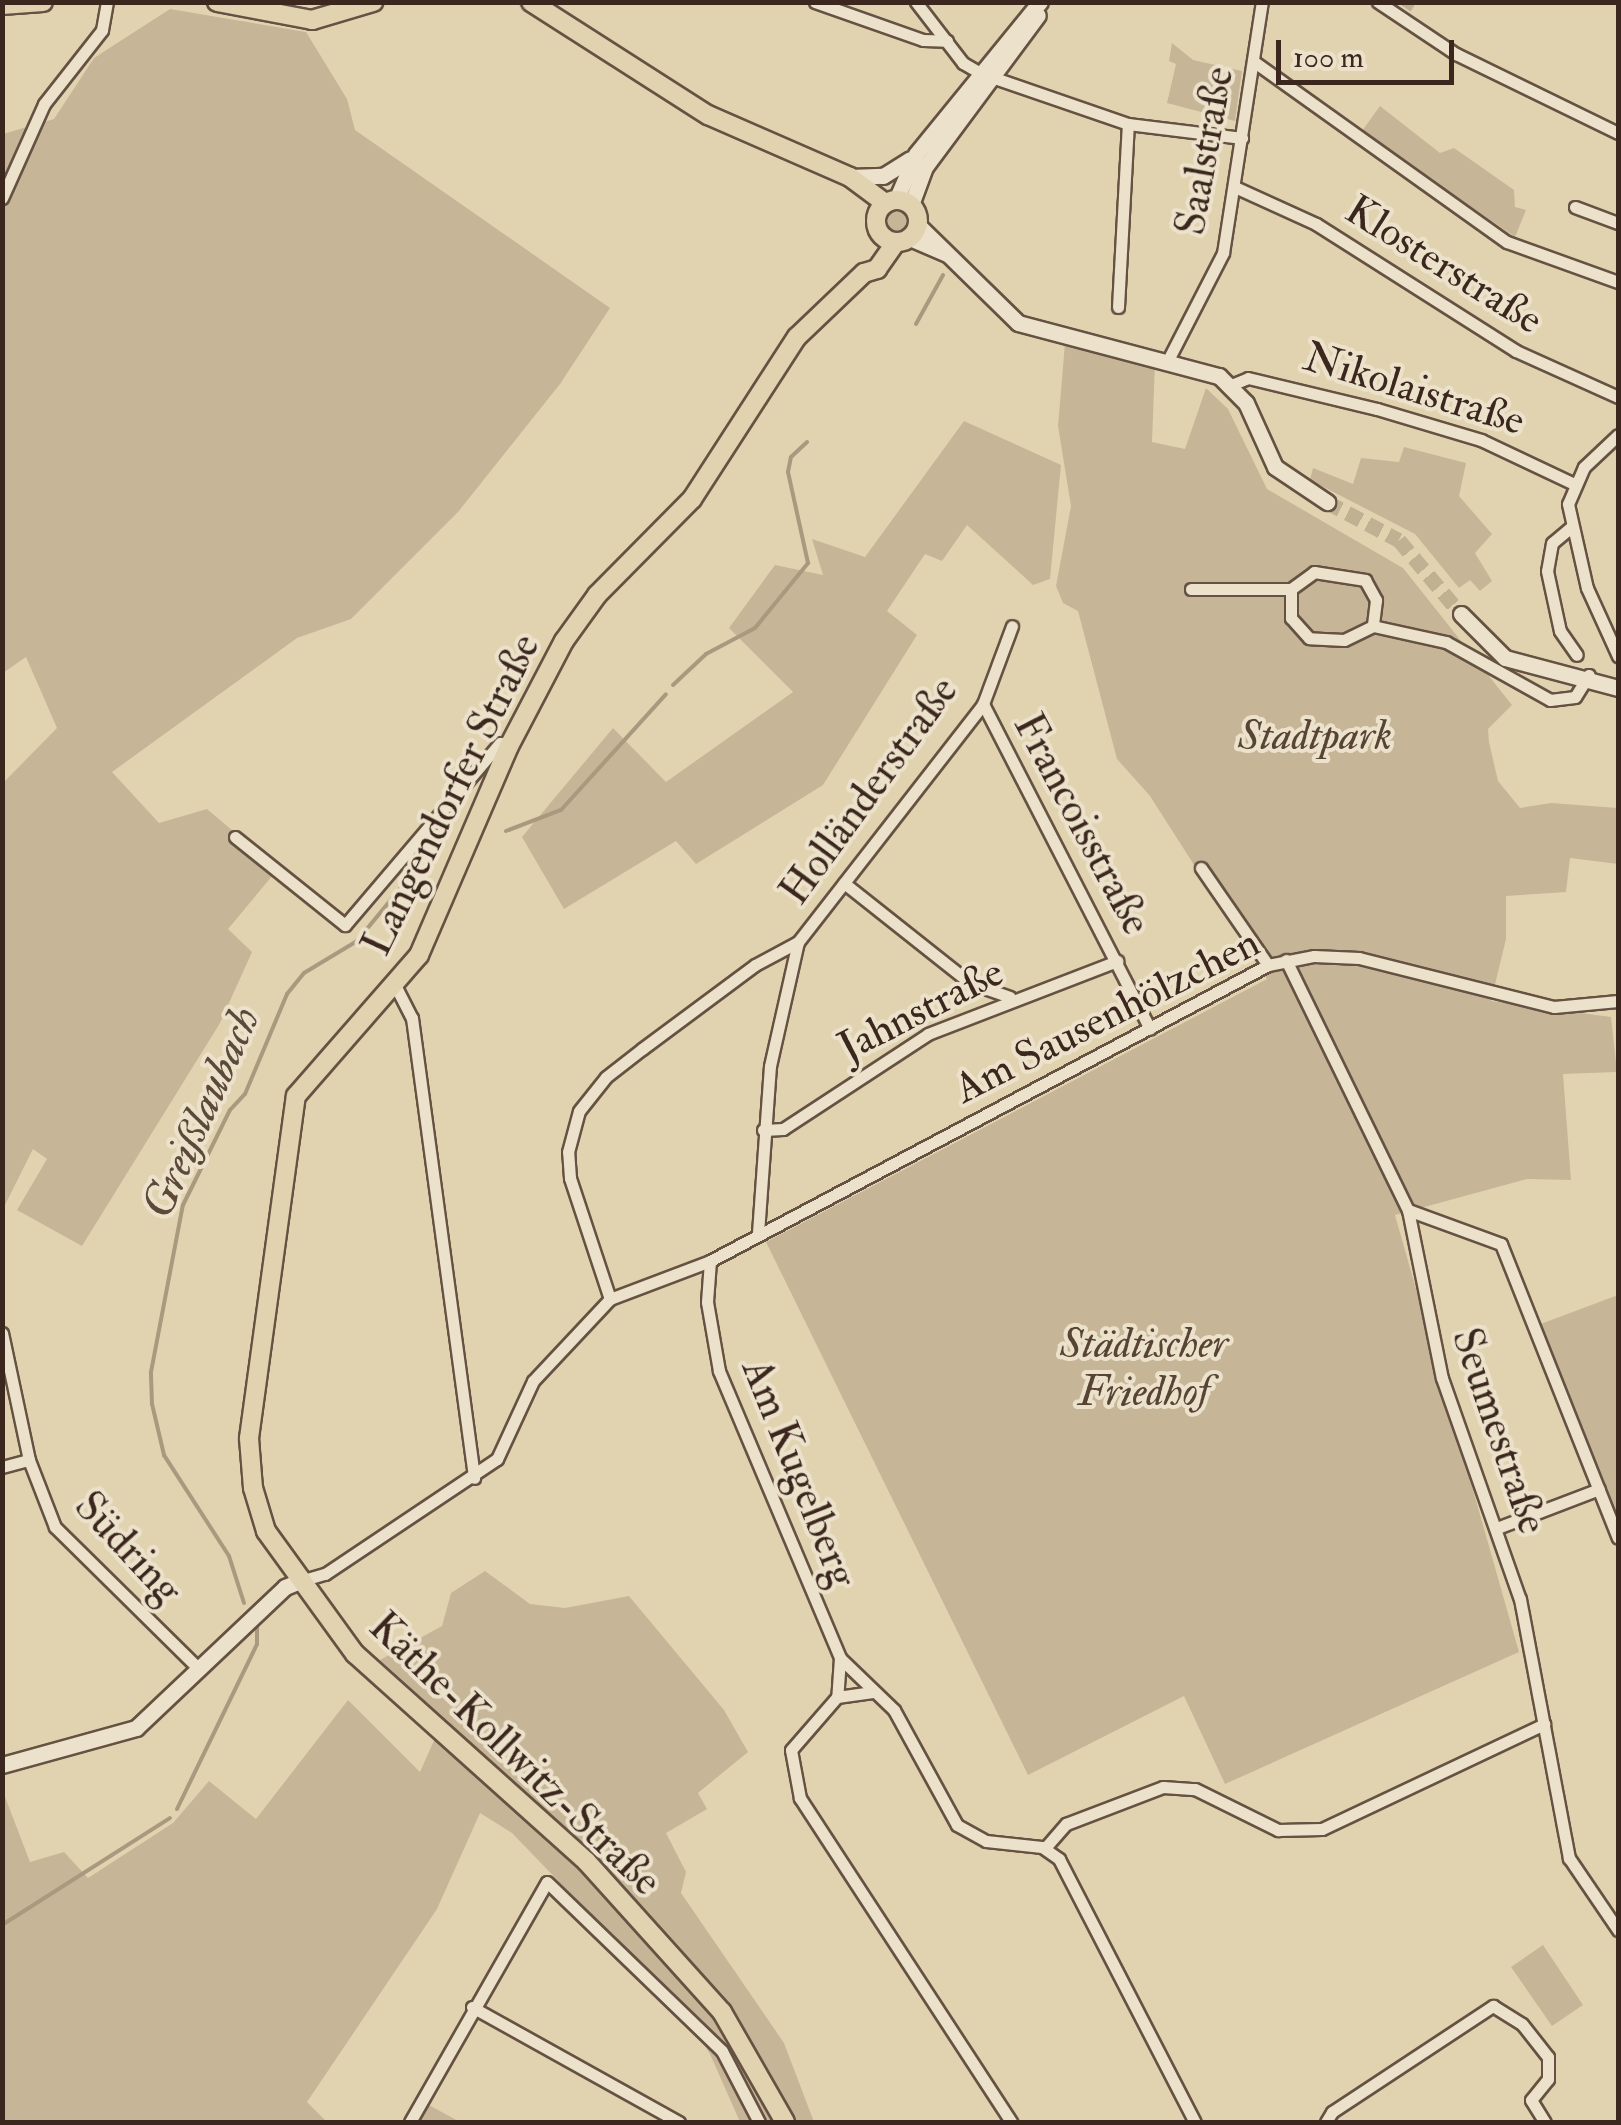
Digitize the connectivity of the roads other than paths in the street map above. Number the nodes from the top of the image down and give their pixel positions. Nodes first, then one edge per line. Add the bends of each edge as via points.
1 (44, 2) edge
2 (108, 2) edge
3 (216, 2) edge
4 (373, 2) edge
5 (815, 2) edge
6 (916, 2) edge
7 (1043, 2) edge
8 (1262, 2) edge
9 (1378, 2) edge
10 (2, 4) edge
11 (536, 4) edge
12 (947, 41) junction
13 (1253, 61) junction
14 (987, 76) junction
15 (1128, 129) junction
16 (1618, 133) edge
17 (1242, 138) junction
18 (916, 154) junction
19 (832, 169) junction
20 (850, 178) junction
21 (1236, 188) junction
22 (2, 198) edge
23 (892, 206) junction
24 (1574, 208) dead end
25 (1618, 223) edge
26 (901, 235) junction
27 (1618, 282) edge
28 (1118, 307) dead end
29 (1168, 358) junction
30 (1231, 385) junction
31 (1618, 397) edge
32 (1618, 435) edge
33 (1574, 484) junction
34 (1326, 502) tunnel mouth
35 (1570, 528) junction
36 (1191, 589) dead end
37 (1291, 589) junction
38 (1461, 614) tunnel mouth
39 (1012, 626) dead end
40 (1372, 626) junction
41 (1577, 656) dead end
42 (1618, 656) edge
43 (1589, 675) junction
44 (1618, 685) edge
45 (982, 704) junction
46 (508, 748) junction
47 (235, 836) dead end
48 (1201, 868) dead end
49 (844, 883) junction
50 (798, 942) junction
51 (1286, 960) junction
52 (1117, 961) junction
53 (1268, 965) junction
54 (396, 987) junction
55 (1010, 997) junction
56 (1618, 1001) edge
57 (1150, 1029) junction
58 (763, 1130) junction
59 (1408, 1210) junction
60 (758, 1232) junction
61 (710, 1261) junction
62 (610, 1299) junction
63 (2, 1333) edge
64 (30, 1460) junction
65 (2, 1466) edge
66 (474, 1478) junction
67 (1599, 1489) junction
68 (1497, 1528) junction
69 (1618, 1538) edge
70 (300, 1582) junction
71 (840, 1658) junction
72 (198, 1668) junction
73 (873, 1692) junction
74 (837, 1698) junction
75 (1544, 1724) junction
76 (2, 1765) edge
77 (1045, 1848) junction
78 (1618, 1930) edge
79 (472, 2007) junction
80 (410, 2122) edge
81 (680, 2122) edge
82 (758, 2122) edge
83 (785, 2122) edge
84 (1011, 2122) edge
85 (1195, 2122) edge
86 (1326, 2122) edge
87 (1546, 2122) edge

1 - 10 main road
2 - 22 street via 102,30 44,104
3 - 4 main road via 312,20
5 - 12 street via 922,40
6 - 12 street
7 - 14 main road
8 - 13 street, Saalstraße
9 - 16 street via 1473,63
11 - 19 main road via 724,124
12 - 14 street
13 - 17 street, Saalstraße
13 - 27 street via 1507,242 1552,264
14 - 15 street
14 - 18 main road
14 - 23 main road
15 - 17 street
15 - 28 street
17 - 21 street, Saalstraße
18 - 20 main road via 892,172
18 - 23 main road
19 - 20 main road
19 - 23 main road
20 - 23 main road
21 - 29 street, Saalstraße via 1222,253
21 - 31 street, Klosterstraße via 1316,224 1516,351
23 - 26 main road
23 - 26 main road
24 - 25 street
26 - 29 main road via 947,254 1018,323
26 - 46 main road, Langendorfer Straße via 787,350 692,498 597,595 549,666
29 - 30 main road
30 - 33 street, Nikolaistraße via 1248,378 1394,414 1507,450
30 - 34 main road via 1274,467
32 - 33 street
33 - 35 street
35 - 41 street via 1552,543 1547,572 1560,631
35 - 42 street via 1586,588
36 - 37 street
37 - 40 street via 1288,612 1309,638 1344,640
37 - 40 street via 1314,572 1365,580 1376,600
38 - 43 main road via 1506,658
39 - 45 street, Holländerstraße
40 - 43 street via 1446,642 1518,686 1560,702 1582,691
43 - 44 main road
45 - 49 street, Holländerstraße
45 - 52 street, Francoisstraße
46 - 47 street via 500,743 345,925
46 - 54 main road, Langendorfer Straße via 434,926
48 - 53 street
49 - 50 street, Holländerstraße
49 - 55 street via 970,984
50 - 58 street
50 - 62 street, Holländerstraße via 755,964 630,1058 579,1111 568,1152 570,1178
51 - 53 street, Am Sausenhölzchen
51 - 56 street, Am Sausenhölzchen via 1359,958 1554,1007
51 - 59 street, Seumestraße
52 - 55 street, Jahnstraße
52 - 57 street, Francoisstraße
53 - 57 street, Am Sausenhölzchen
54 - 66 street via 412,1018
54 - 70 main road, Langendorfer Straße via 302,1088 289,1114 249,1438 262,1522
55 - 58 street, Jahnstraße via 870,1066 783,1128
57 - 60 street, Am Sausenhölzchen
58 - 60 street
59 - 67 street via 1501,1244
59 - 68 street, Seumestraße via 1442,1378
60 - 61 street, Am Sausenhölzchen
61 - 62 street, Am Sausenhölzchen
61 - 71 street, Am Kugelberg via 707,1302 719,1372
62 - 66 street via 533,1381 497,1459
63 - 64 street, Südring
64 - 65 street
64 - 72 street, Südring via 55,1527
66 - 70 street via 325,1574
67 - 68 street
67 - 69 street
68 - 75 street, Seumestraße via 1520,1599
70 - 72 main road via 285,1587
70 - 83 main road, Käthe-Kollwitz-Straße via 364,1665 557,1831 685,1971 743,2040
71 - 73 street, Am Kugelberg
71 - 74 street
72 - 76 main road via 136,1728
73 - 74 street
73 - 77 street, Am Kugelberg via 894,1710 957,1825 986,1841
74 - 84 street via 791,1750 800,1798
75 - 77 street via 1322,1829 1278,1830 1195,1788 1162,1787 1066,1824
75 - 78 street, Seumestraße via 1570,1858
77 - 85 street via 1080,1897
79 - 80 street
79 - 81 street
79 - 82 street via 544,1886 557,1885 722,2051
86 - 87 street via 1493,2006 1522,2024 1548,2057 1548,2078 1531,2100

